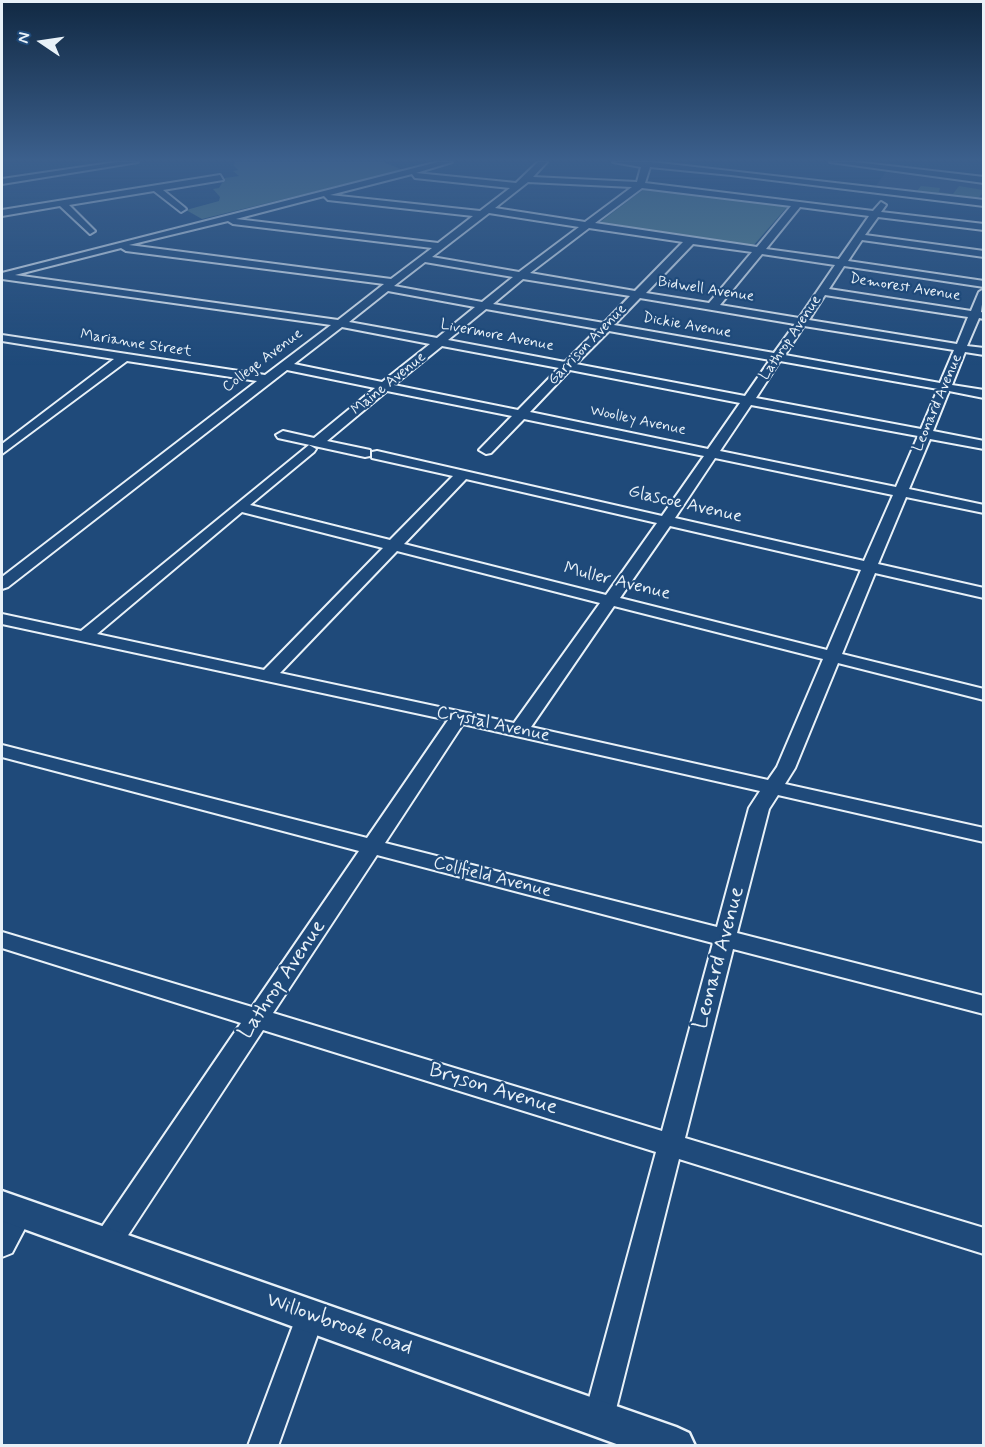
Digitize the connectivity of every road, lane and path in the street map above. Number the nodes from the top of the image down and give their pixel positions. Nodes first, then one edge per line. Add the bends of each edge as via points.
1 (183, 230) edge
2 (302, 230) edge
3 (461, 230) edge
4 (580, 230) edge
5 (623, 230) edge
6 (776, 230) edge
7 (864, 230) edge
8 (859, 237) junction
9 (691, 240) junction
10 (116, 246) junction
11 (440, 246) junction
12 (759, 250) junction
13 (984, 254) edge
14 (424, 259) junction
15 (842, 263) junction
16 (521, 275) junction
17 (2, 276) edge
18 (984, 284) edge
19 (389, 285) junction
20 (823, 291) junction
21 (984, 292) edge
22 (638, 294) junction
23 (484, 305) junction
24 (712, 307) junction
25 (979, 315) edge
26 (802, 321) junction
27 (339, 323) junction
28 (606, 327) junction
29 (2, 338) edge
30 (440, 342) junction
31 (961, 348) junction
32 (984, 352) edge
33 (777, 357) junction
34 (123, 358) junction
35 (285, 366) junction
36 (567, 366) junction
37 (266, 380) junction
38 (386, 387) junction
39 (944, 387) junction
40 (984, 394) edge
41 (748, 400) junction
42 (521, 414) junction
43 (925, 434) junction
44 (283, 435) dead end
45 (984, 445) edge
46 (313, 446) junction
47 (2, 450) edge
48 (486, 450) dead end
49 (712, 453) junction
50 (462, 475) junction
51 (901, 492) junction
52 (240, 507) junction
53 (984, 509) edge
54 (666, 521) junction
55 (393, 546) junction
56 (870, 567) junction
57 (2, 584) edge
58 (984, 593) edge
59 (611, 601) junction
60 (2, 618) edge
61 (85, 636) junction
62 (833, 657) junction
63 (268, 676) junction
64 (984, 695) edge
65 (459, 717) junction
66 (519, 730) junction
67 (2, 751) edge
68 (774, 788) junction
69 (984, 835) edge
70 (372, 847) junction
71 (725, 938) junction
72 (2, 940) edge
73 (984, 1005) edge
74 (257, 1018) junction
75 (670, 1144) junction
76 (11, 1209) edge
77 (984, 1240) edge
78 (107, 1243) junction
79 (2, 1244) edge
80 (311, 1314) junction
81 (599, 1417) junction
82 (263, 1446) edge
83 (676, 1446) edge

1 - 10 street
2 - 11 street
3 - 11 street, College Avenue
4 - 16 street, Maine Avenue
5 - 9 street
6 - 12 street
7 - 8 street, Lathrop Avenue
8 - 13 street
8 - 15 street, Lathrop Avenue
9 - 12 street
9 - 22 street, Garrison Avenue
10 - 17 street
10 - 19 street, Dickie Avenue
11 - 14 street, College Avenue
12 - 15 street
12 - 24 street
14 - 16 street, Bidwell Avenue
14 - 19 street, College Avenue
15 - 18 street
15 - 20 street, Lathrop Avenue
16 - 22 street, Bidwell Avenue
16 - 23 street, Maine Avenue
17 - 27 street, Livermore Avenue
19 - 23 street, Dickie Avenue
19 - 27 street, College Avenue
20 - 25 street, Demorest Avenue
20 - 26 street, Lathrop Avenue
21 - 25 street, Leonard Avenue
22 - 24 street, Bidwell Avenue
22 - 28 street, Garrison Avenue
23 - 28 street, Dickie Avenue
23 - 30 street, Maine Avenue
24 - 26 street, Bidwell Avenue
25 - 31 street, Leonard Avenue
26 - 31 street, Bidwell Avenue
26 - 33 street, Lathrop Avenue
27 - 30 street, Livermore Avenue
27 - 35 street, College Avenue
28 - 33 street, Dickie Avenue
28 - 36 street, Garrison Avenue
29 - 34 street, Marianne Street
30 - 36 street, Livermore Avenue
30 - 38 street, Maine Avenue
31 - 32 street, Bidwell Avenue
31 - 39 street, Leonard Avenue
33 - 39 street, Dickie Avenue
33 - 41 street, Lathrop Avenue
34 - 37 street, Marianne Street
34 - 47 street
35 - 37 street, College Avenue
35 - 38 street, Woolley Avenue
36 - 41 street, Livermore Avenue
36 - 42 street, Garrison Avenue
37 - 57 street, College Avenue
38 - 42 street, Woolley Avenue
38 - 46 street, Maine Avenue
39 - 40 street, Dickie Avenue
39 - 43 street, Leonard Avenue
41 - 43 street, Livermore Avenue
41 - 49 street, Lathrop Avenue
42 - 48 street, Garrison Avenue
42 - 49 street, Woolley Avenue
43 - 45 street, Livermore Avenue
43 - 51 street, Leonard Avenue
44 - 46 street
46 - 50 street, Glascoe Avenue via 371,454
46 - 52 street, Maine Avenue
49 - 51 street, Woolley Avenue
49 - 54 street, Lathrop Avenue
50 - 54 street, Glascoe Avenue
50 - 55 street
51 - 53 street, Woolley Avenue
51 - 56 street, Leonard Avenue
52 - 55 street, Muller Avenue
52 - 61 street, Maine Avenue
54 - 56 street, Glascoe Avenue
54 - 59 street, Lathrop Avenue
55 - 59 street, Muller Avenue
55 - 63 street
56 - 58 street, Glascoe Avenue
56 - 62 street, Leonard Avenue
59 - 62 street, Muller Avenue
59 - 66 street, Lathrop Avenue
60 - 61 street, Crystal Avenue
61 - 63 street, Crystal Avenue
62 - 64 street, Muller Avenue
62 - 68 street, Leonard Avenue
63 - 65 street, Crystal Avenue
65 - 66 street, Crystal Avenue
65 - 70 street, Lathrop Avenue
66 - 68 street, Crystal Avenue
67 - 70 street, Collfield Avenue
68 - 69 street, Crystal Avenue
68 - 71 street, Leonard Avenue via 759,808
70 - 71 street, Collfield Avenue
70 - 74 street, Lathrop Avenue
71 - 73 street, Collfield Avenue
71 - 75 street, Leonard Avenue
72 - 74 street, Bryson Avenue
74 - 75 street, Bryson Avenue
74 - 78 street, Lathrop Avenue
75 - 77 street, Bryson Avenue
75 - 81 street, Leonard Avenue
76 - 78 street, Willowbrook Road
76 - 79 street
78 - 80 street, Willowbrook Road
80 - 81 street, Willowbrook Road
80 - 82 street
81 - 83 street, Willowbrook Road

